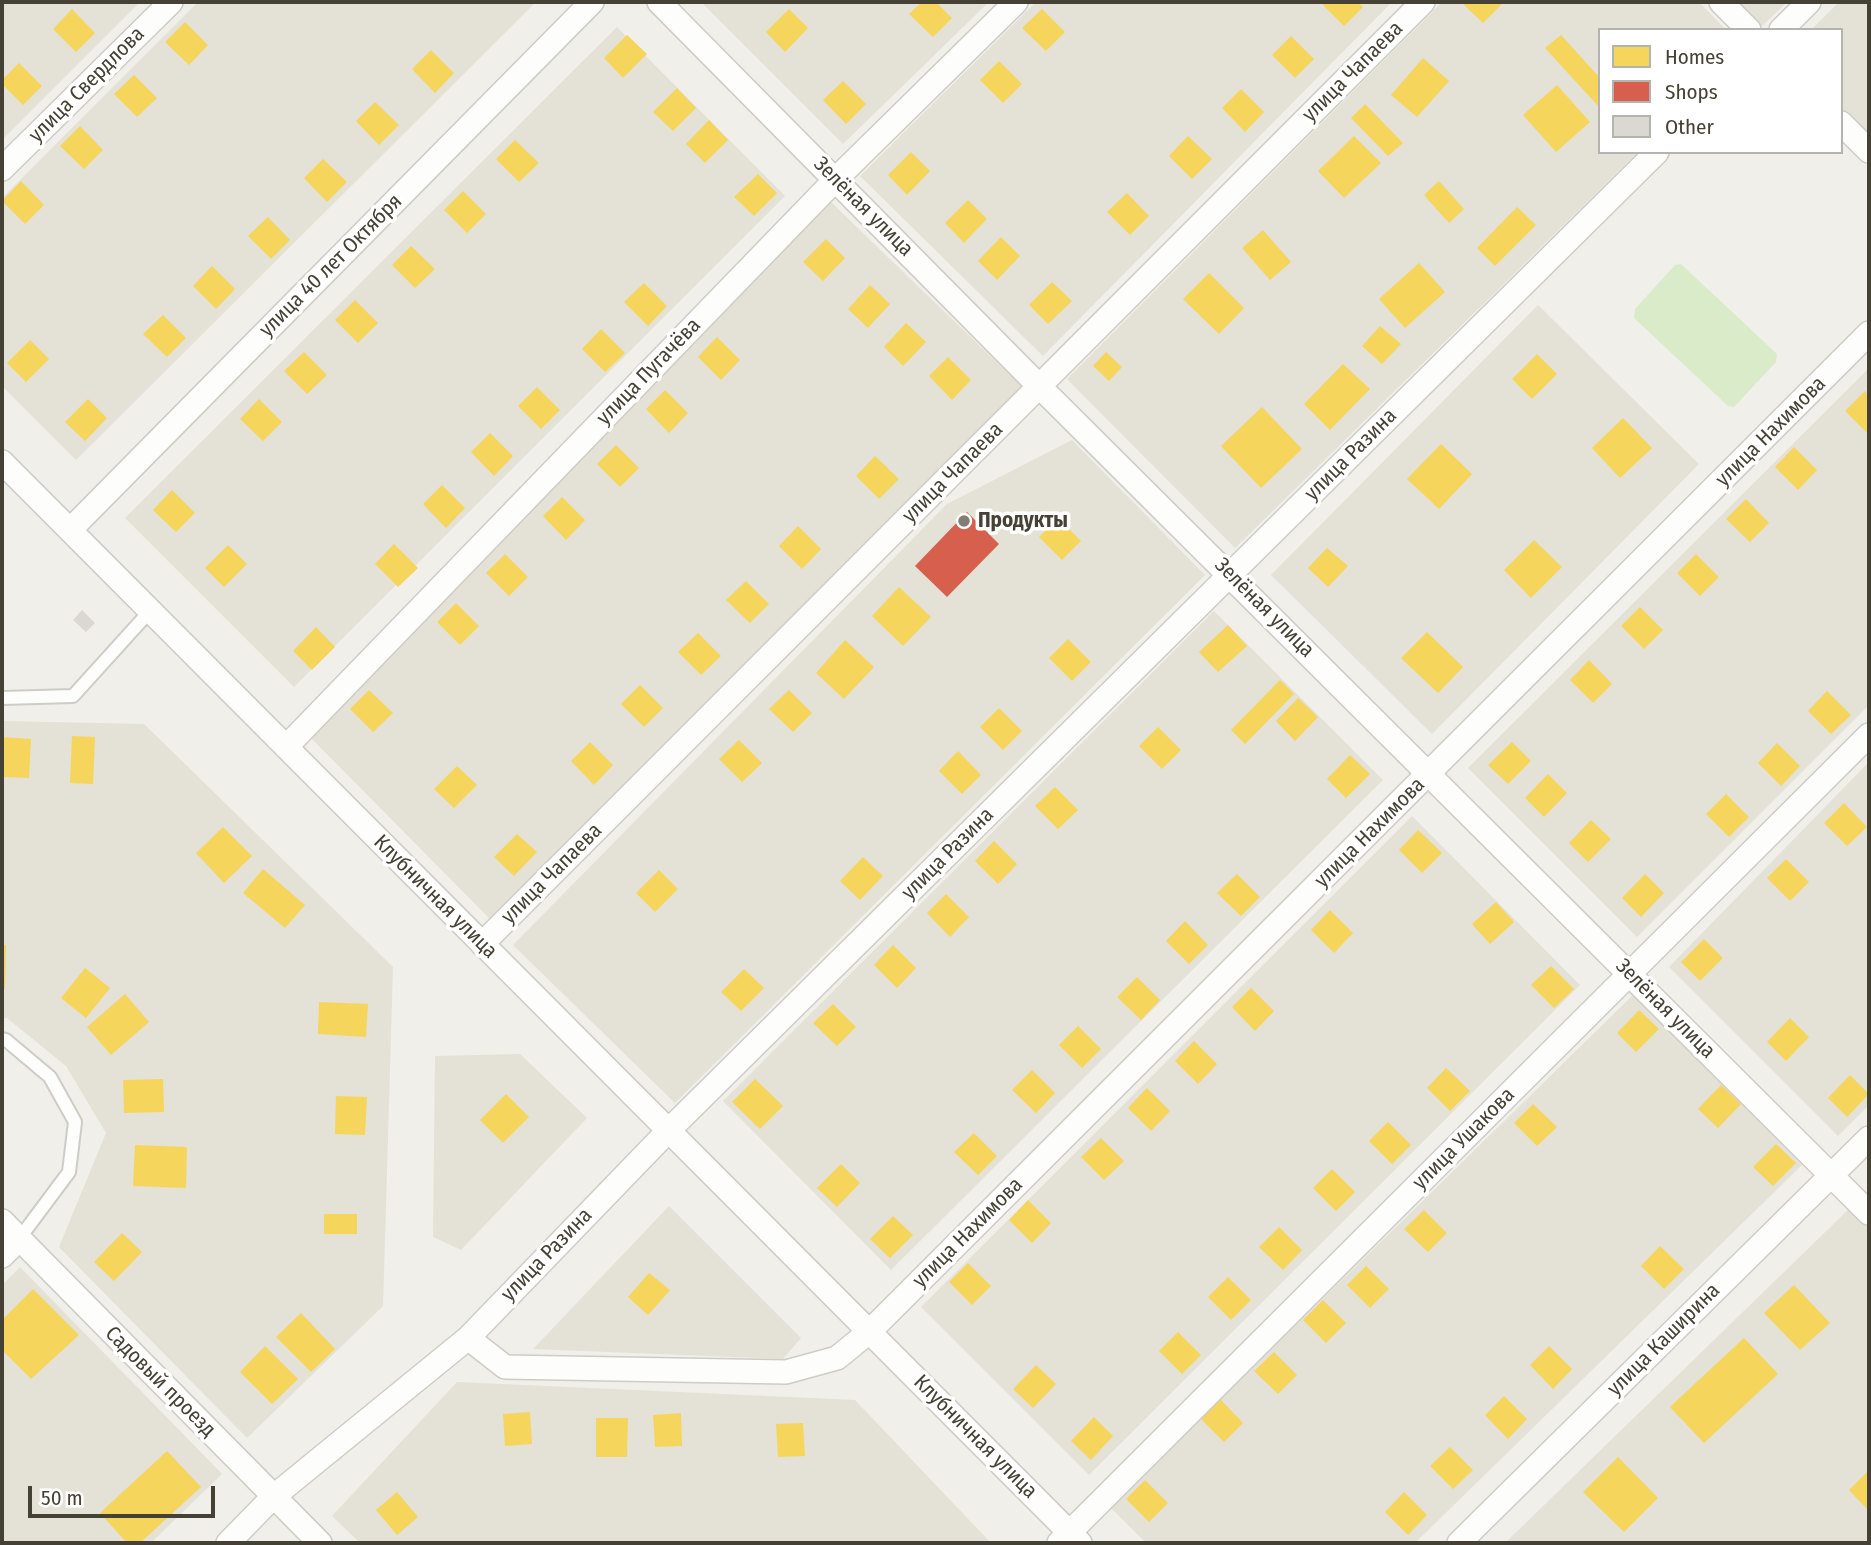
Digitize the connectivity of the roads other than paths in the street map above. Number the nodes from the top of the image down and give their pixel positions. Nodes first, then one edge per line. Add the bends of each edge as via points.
1 (171, 2) edge
2 (592, 2) edge
3 (659, 2) edge
4 (1016, 2) edge
5 (1423, 2) edge
6 (1721, 2) edge
7 (1809, 2) edge
8 (1747, 28) edge
9 (1783, 28) edge
10 (1843, 125) edge
11 (1869, 151) edge
12 (1655, 154) edge
13 (2, 169) edge
14 (836, 179) junction
15 (1869, 334) edge
16 (1040, 386) junction
17 (2, 462) edge
18 (69, 530) junction
19 (1231, 574) junction
20 (150, 611) junction
21 (2, 698) edge
22 (1869, 735) edge
23 (286, 747) junction
24 (1430, 773) junction
25 (482, 944) junction
26 (1630, 973) junction
27 (2, 1039) edge
28 (668, 1131) junction
29 (1869, 1138) edge
30 (1831, 1175) junction
31 (1869, 1213) edge
32 (2, 1221) edge
33 (19, 1239) junction
34 (2, 1256) edge
35 (870, 1331) junction
36 (468, 1338) junction
37 (273, 1497) junction
38 (1070, 1540) edge
39 (228, 1543) edge
40 (320, 1543) edge
41 (1459, 1543) edge

1 - 13 street, улица Свердлова
2 - 18 street, улица 40 лет Октября
3 - 14 street, Зелёная улица
4 - 14 street, улица Пугачёва
5 - 16 street, улица Чапаева
6 - 8 street
7 - 9 street
10 - 11 street
12 - 19 street, улица Разина
14 - 16 street, Зелёная улица
14 - 23 street, улица Пугачёва
15 - 24 street, улица Нахимова
16 - 19 street, Зелёная улица
16 - 25 street, улица Чапаева
17 - 18 street, Клубничная улица
18 - 20 street, Клубничная улица
19 - 24 street, Зелёная улица
19 - 28 street, улица Разина
20 - 21 lane via 73,696
20 - 23 street, Клубничная улица
22 - 26 street, улица Ушакова
23 - 25 street, Клубничная улица
24 - 26 street, Зелёная улица
24 - 35 street, улица Нахимова
25 - 28 street, Клубничная улица
26 - 30 street, Зелёная улица
26 - 38 street, улица Ушакова
27 - 33 lane via 50,1077 75,1122 69,1172
28 - 35 street, Клубничная улица
28 - 36 street, улица Разина
29 - 30 street, улица Каширина
30 - 31 street, Зелёная улица
30 - 41 street, улица Каширина
32 - 33 street, Садовый проезд
33 - 34 street
33 - 37 street, Садовый проезд
35 - 36 street via 837,1358 786,1372 505,1367
35 - 38 street, Клубничная улица
36 - 37 street, улица Разина
37 - 39 street, улица Разина
37 - 40 street, Садовый проезд

